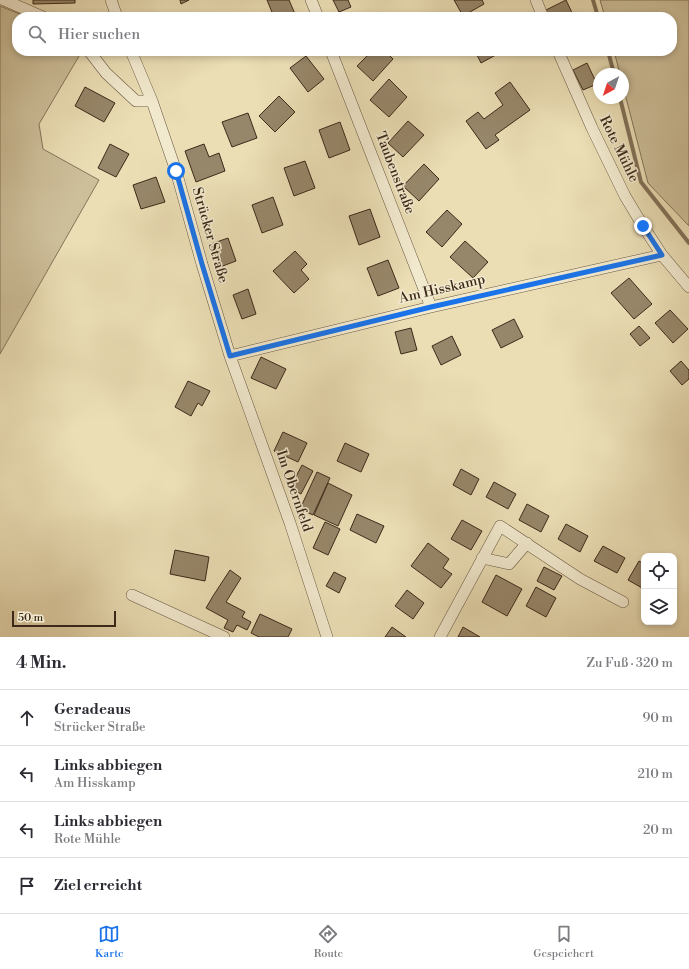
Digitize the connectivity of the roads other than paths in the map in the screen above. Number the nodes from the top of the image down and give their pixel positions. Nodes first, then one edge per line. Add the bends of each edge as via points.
1 (4, 0) edge
2 (111, 0) edge
3 (311, 0) edge
4 (536, 0) edge
5 (32, 12) edge
6 (116, 12) edge
7 (316, 12) edge
8 (541, 12) edge
9 (93, 56) edge
10 (133, 56) edge
11 (333, 56) edge
12 (560, 56) edge
13 (152, 101) junction
14 (662, 255) junction
15 (689, 287) edge
16 (431, 307) junction
17 (230, 356) junction
18 (527, 543) junction
19 (482, 558) junction
20 (132, 595) dead end
21 (623, 602) dead end
22 (224, 637) edge
23 (327, 637) edge
24 (440, 637) edge

1 - 5 street
2 - 6 street
3 - 7 street
4 - 8 street
9 - 13 street via 136,101
10 - 13 street, Strücker Straße
11 - 16 street, Taubenstraße
12 - 14 street, Rote Mühle via 625,196
13 - 17 street, Strücker Straße via 176,171
14 - 15 street, Rote Mühle
14 - 16 street, Am Hisskamp
16 - 17 street, Am Hisskamp
17 - 23 street, Im Obernfeld
18 - 19 street via 509,564
18 - 19 street via 500,526
18 - 21 street via 580,579
19 - 24 street
20 - 22 street

